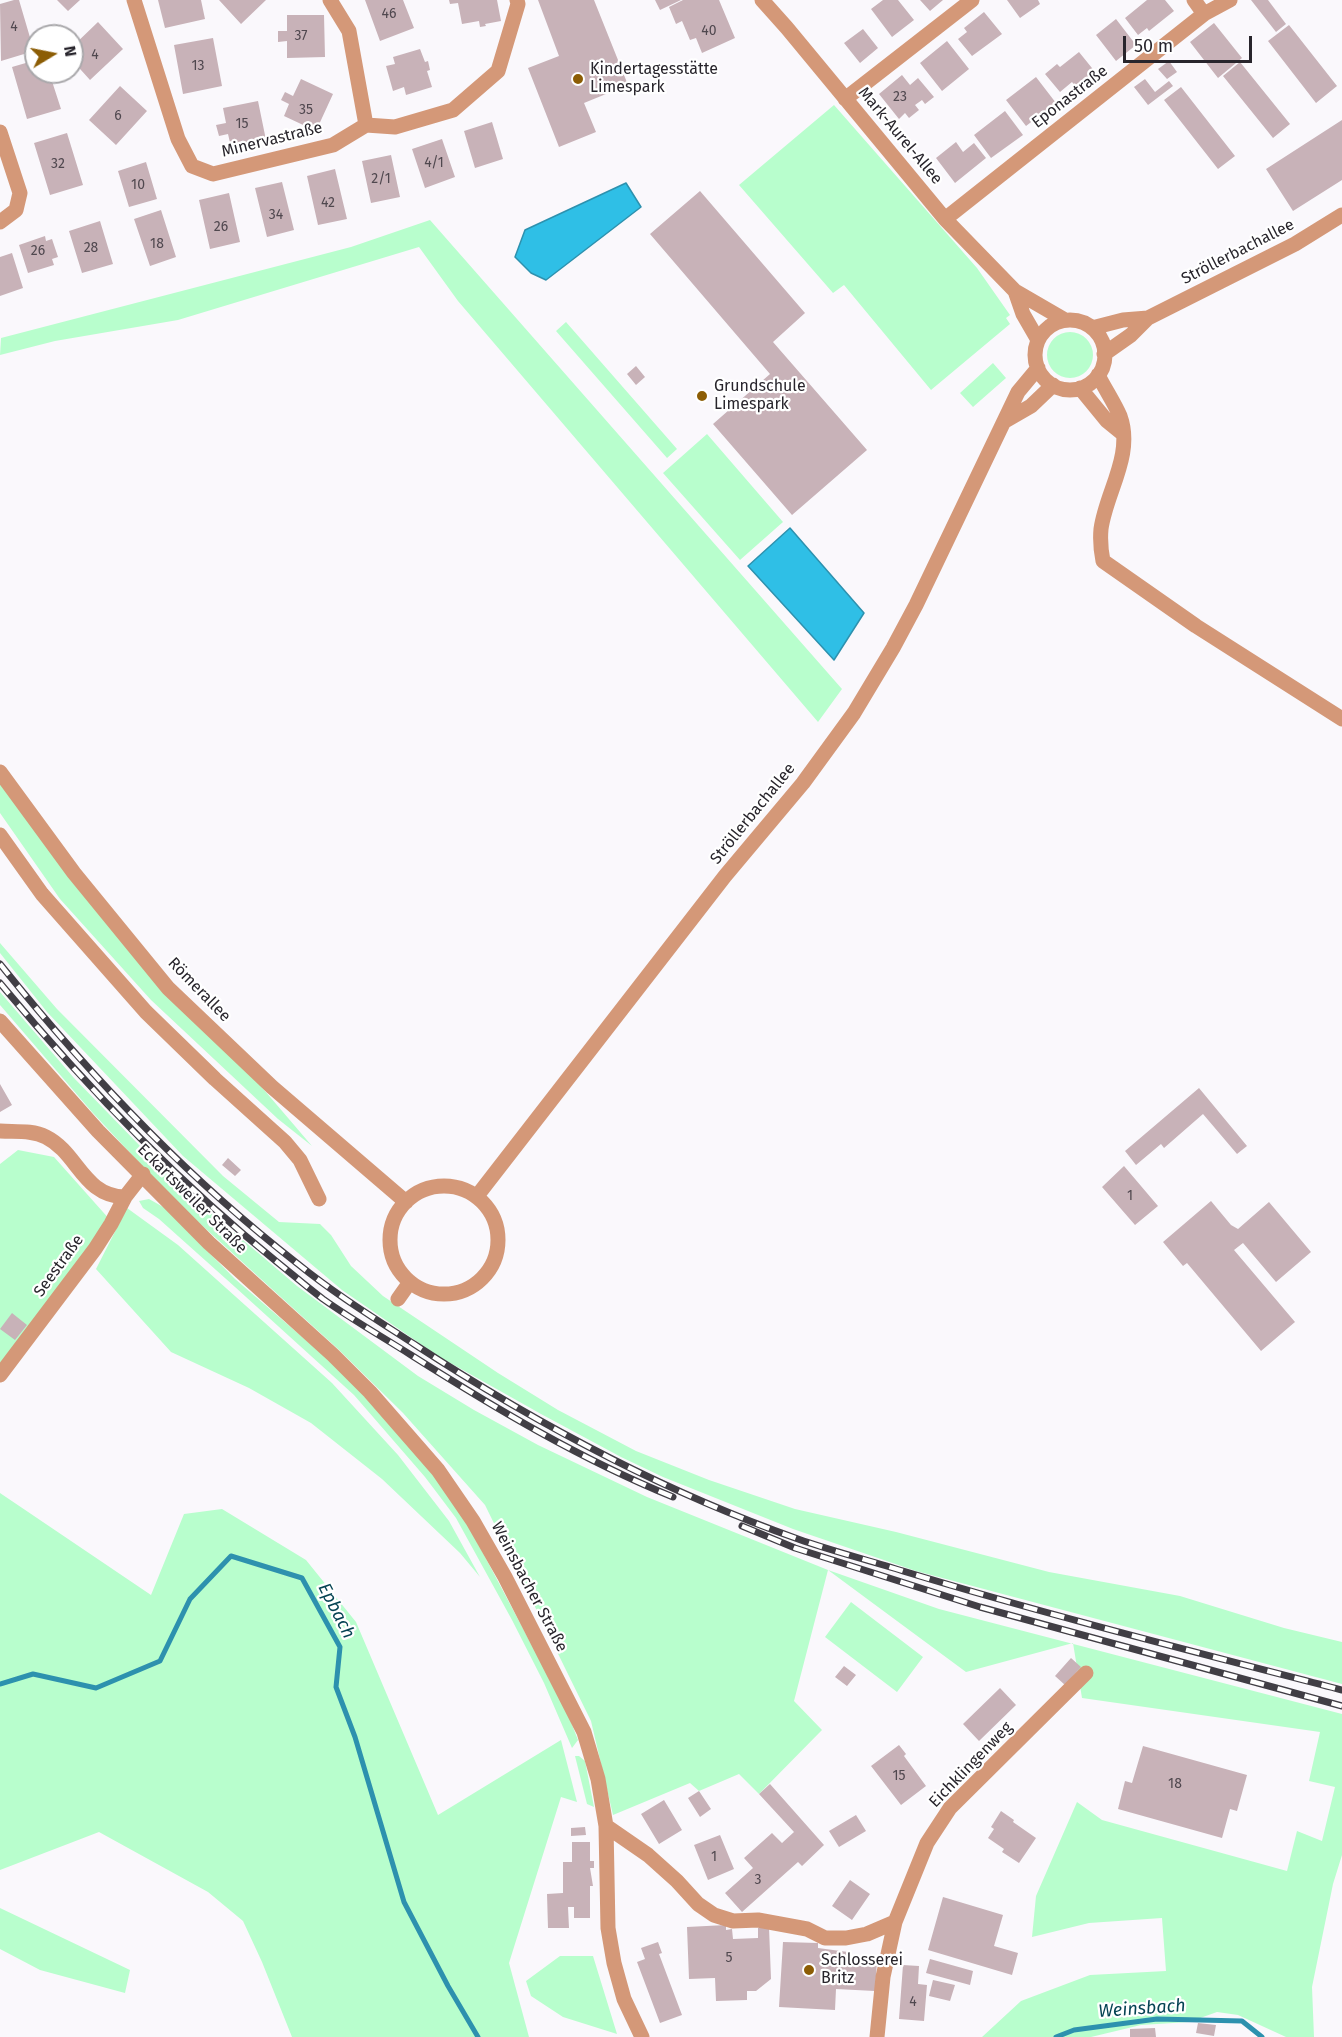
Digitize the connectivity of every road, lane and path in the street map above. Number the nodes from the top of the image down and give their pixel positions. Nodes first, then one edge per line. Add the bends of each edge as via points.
1 (134, 0) edge
2 (330, 0) edge
3 (517, 0) edge
4 (762, 0) edge
5 (972, 0) edge
6 (1194, 0) edge
7 (1230, 0) edge
8 (1204, 14) junction
9 (845, 99) junction
10 (366, 125) junction
11 (0, 132) edge
12 (1342, 215) edge
13 (945, 219) junction
14 (0, 222) edge
15 (1015, 291) junction
16 (1148, 318) junction
17 (1065, 320) junction
18 (1092, 328) junction
19 (1038, 340) junction
20 (1104, 354) junction
21 (1038, 368) junction
22 (1098, 375) junction
23 (1053, 385) junction
24 (1080, 388) junction
25 (1005, 420) junction
26 (1123, 434) junction
27 (1342, 719) edge
28 (0, 772) edge
29 (0, 835) edge
30 (0, 1021) edge
31 (0, 1131) edge
32 (142, 1174) junction
33 (477, 1196) junction
34 (125, 1197) junction
35 (319, 1199) dead end
36 (406, 1202) junction
37 (410, 1282) junction
38 (398, 1299) dead end
39 (0, 1376) edge
40 (370, 1392) joint
41 (1086, 1673) dead end
42 (606, 1826) junction
43 (895, 1922) junction
44 (642, 2037) edge
45 (877, 2037) edge

1 - 10 street, Minervastraße via 178,139 192,166 213,174 333,145
2 - 10 street via 349,31
3 - 10 street via 498,71 453,110 395,127
4 - 9 street, Mark-Aurel-Allee
5 - 9 street
6 - 8 street
7 - 8 street, Eponastraße
8 - 13 street, Eponastraße
9 - 13 street, Mark-Aurel-Allee
11 - 14 street via 20,193 16,210
12 - 16 street, Ströllerbachallee via 1295,244
13 - 15 street, Mark-Aurel-Allee
15 - 17 street, Mark-Aurel-Allee
15 - 19 street, Mark-Aurel-Allee
16 - 18 street, Ströllerbachallee
16 - 20 street, Ströllerbachallee
17 - 18 street
17 - 19 street via 1054,323
18 - 20 street
19 - 21 street
20 - 22 street
21 - 23 street
21 - 25 street, Ströllerbachallee via 1018,392
22 - 24 street
22 - 26 street via 1120,417
23 - 24 street via 1069,390
23 - 25 street via 1031,406
24 - 26 street
25 - 33 street, Ströllerbachallee via 916,605 854,713
26 - 27 street via 1122,458 1101,529 1103,561
28 - 36 street, Römerallee via 74,873 168,988 272,1087
29 - 35 street via 42,894 146,1012 285,1142 300,1160
30 - 32 street, Eckartsweiler Straße
31 - 34 street via 32,1132 48,1138 95,1188 113,1197
32 - 34 street, Seestraße
32 - 40 street, Eckartsweiler Straße via 209,1243
33 - 36 street via 452,1186 435,1186
33 - 37 street via 494,1218 498,1236 497,1254 489,1270 461,1292 426,1291
34 - 39 street, Seestraße via 95,1249
36 - 37 street via 395,1216 390,1234 391,1252 398,1269
37 - 38 street
40 - 42 street, Weinsbacher Straße via 438,1470 505,1577 584,1732
41 - 43 street, Eichklingenweg via 950,1808 927,1843
42 - 43 street via 648,1856 714,1916 807,1929 825,1938 867,1934
42 - 44 street, Weinsbacher Straße via 608,1928 624,1998
43 - 45 street, Eichklingenweg via 883,1977

